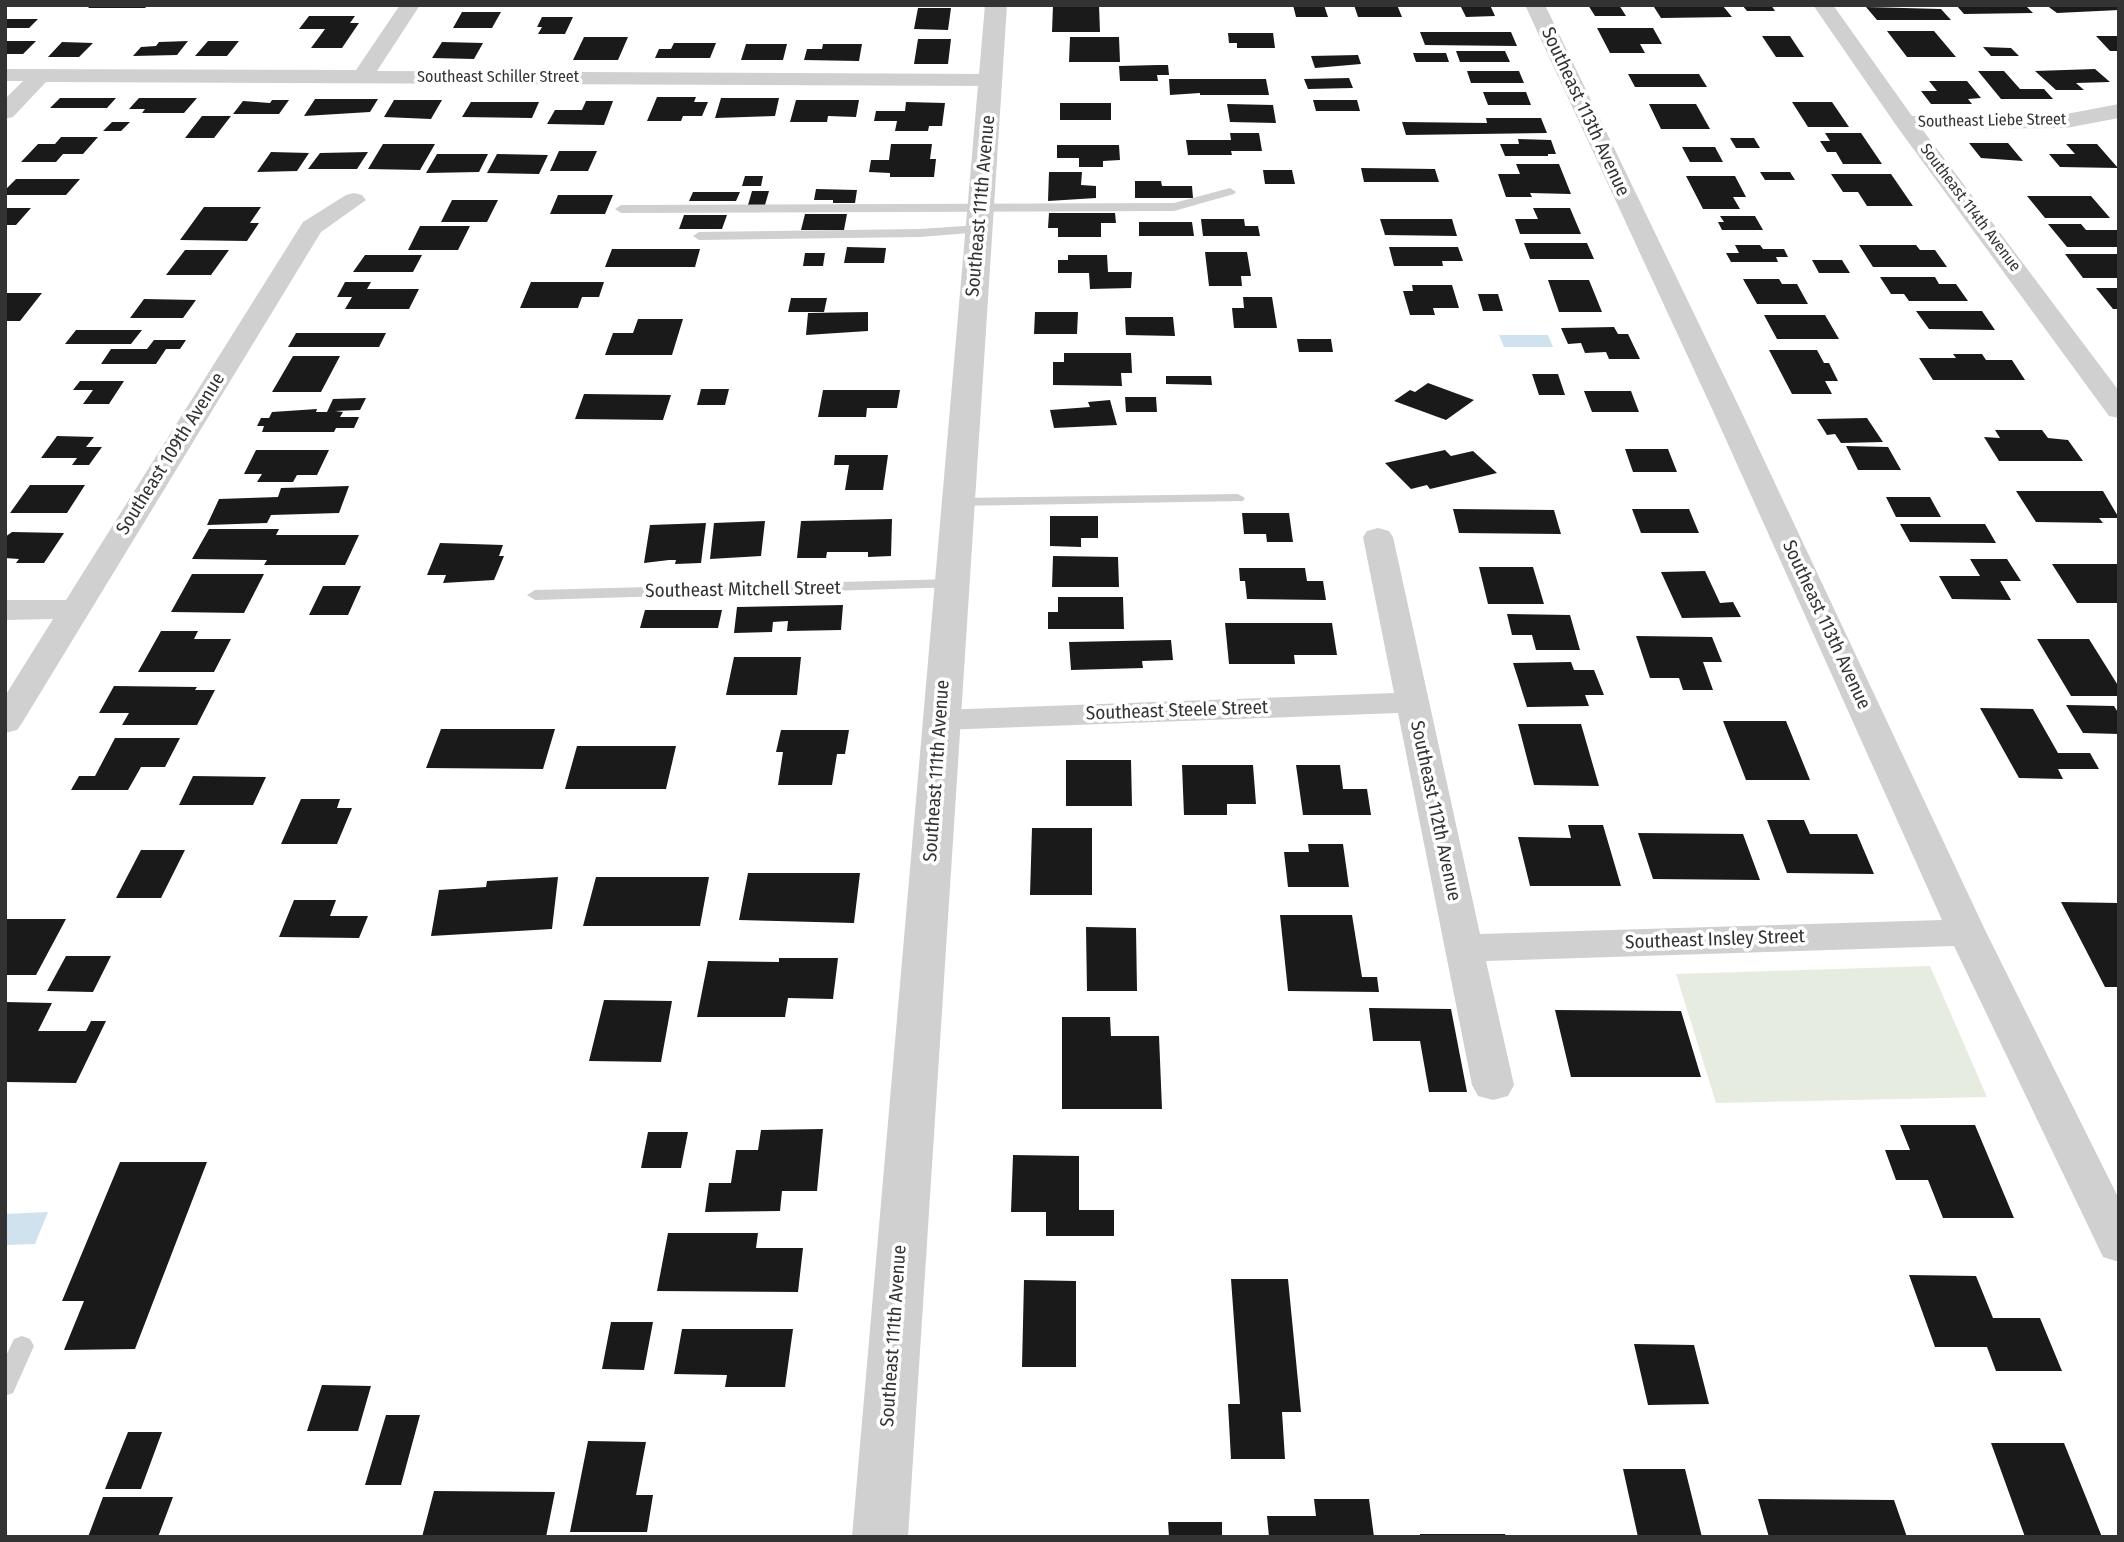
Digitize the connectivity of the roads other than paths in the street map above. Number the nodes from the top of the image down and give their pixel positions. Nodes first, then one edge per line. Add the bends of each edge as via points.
1 (410, 5) edge
2 (996, 5) edge
3 (1535, 5) edge
4 (1823, 5) edge
5 (5, 75) edge
6 (41, 75) junction
7 (362, 78) junction
8 (991, 80) junction
9 (5, 111) edge
10 (2119, 111) edge
11 (1906, 123) junction
12 (1230, 191) dead end
13 (354, 200) dead end
14 (621, 209) dead end
15 (979, 218) junction
16 (699, 236) dead end
17 (2119, 410) edge
18 (1238, 498) dead end
19 (957, 502) junction
20 (1377, 537) dead end
21 (951, 584) junction
22 (535, 595) dead end
23 (75, 609) junction
24 (5, 610) edge
25 (1412, 702) junction
26 (941, 720) junction
27 (5, 723) edge
28 (1967, 932) junction
29 (1464, 948) junction
30 (1493, 1085) dead end
31 (2119, 1244) edge
32 (22, 1346) dead end
33 (5, 1385) edge
34 (880, 1537) edge

1 - 7 street
2 - 8 street, Southeast 111th Avenue
3 - 28 street, Southeast 113th Avenue
4 - 11 street, Southeast 114th Avenue
5 - 6 street, Southeast Schiller Street
6 - 7 street, Southeast Schiller Street
6 - 9 street
7 - 8 street, Southeast Schiller Street
8 - 15 street, Southeast 111th Avenue
10 - 11 street, Southeast Liebe Street via 2066,121
11 - 17 street, Southeast 114th Avenue
12 - 15 lane via 1174,207
13 - 23 street, Southeast 109th Avenue via 312,227
14 - 15 lane
15 - 16 lane via 920,233
15 - 19 street, Southeast 111th Avenue
18 - 19 lane
19 - 21 street, Southeast 111th Avenue
20 - 25 street, Southeast 112th Avenue
21 - 22 lane, Southeast Mitchell Street
21 - 26 street, Southeast 111th Avenue
23 - 24 street
23 - 27 street, Southeast 109th Avenue
25 - 26 street, Southeast Steele Street
25 - 29 street, Southeast 112th Avenue
26 - 34 street, Southeast 111th Avenue
28 - 29 street, Southeast Insley Street
28 - 31 street, Southeast 113th Avenue
29 - 30 street, Southeast 112th Avenue
32 - 33 lane

